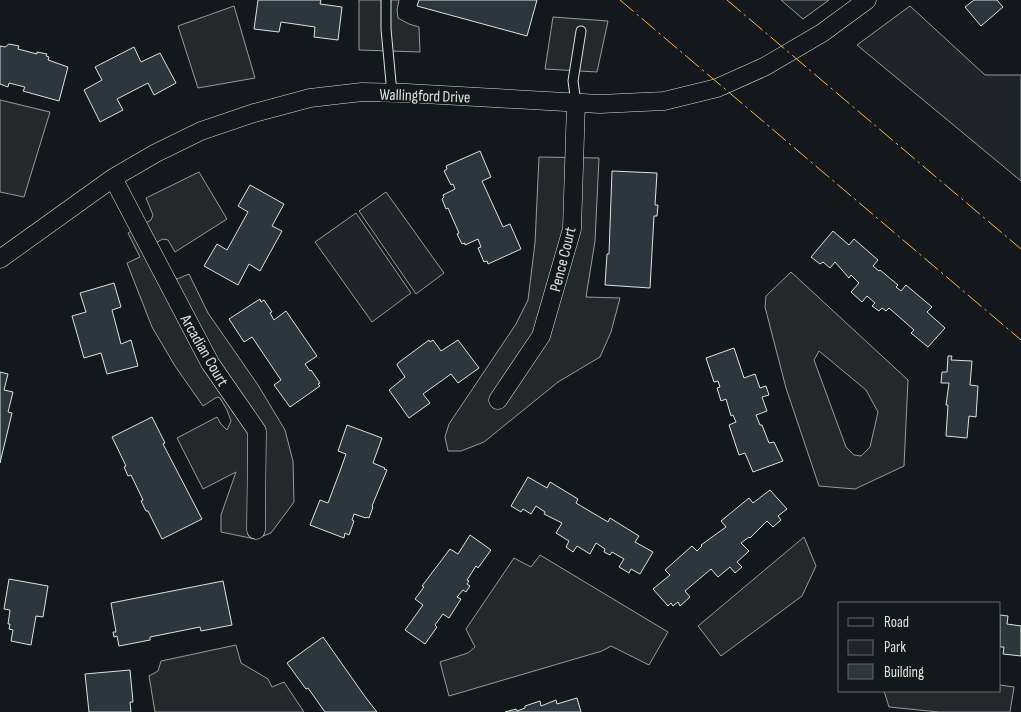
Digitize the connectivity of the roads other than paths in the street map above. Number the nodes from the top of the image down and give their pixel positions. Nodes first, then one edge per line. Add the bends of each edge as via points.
1 (386, 0) edge
2 (867, 0) edge
3 (581, 31) dead end
4 (392, 93) junction
5 (576, 103) junction
6 (113, 178) junction
7 (0, 259) edge
8 (498, 400) dead end
9 (256, 530) dead end

1 - 4 lane
2 - 5 street, Wallingford Drive via 814,38 764,67 718,88 664,102
3 - 5 lane via 573,81
4 - 5 street, Wallingford Drive
4 - 6 street, Wallingford Drive via 362,92 310,98 254,113 201,131
5 - 8 street, Pence Court via 572,230 542,336
6 - 7 street, Wallingford Drive
6 - 9 street, Arcadian Court via 210,363 257,431

